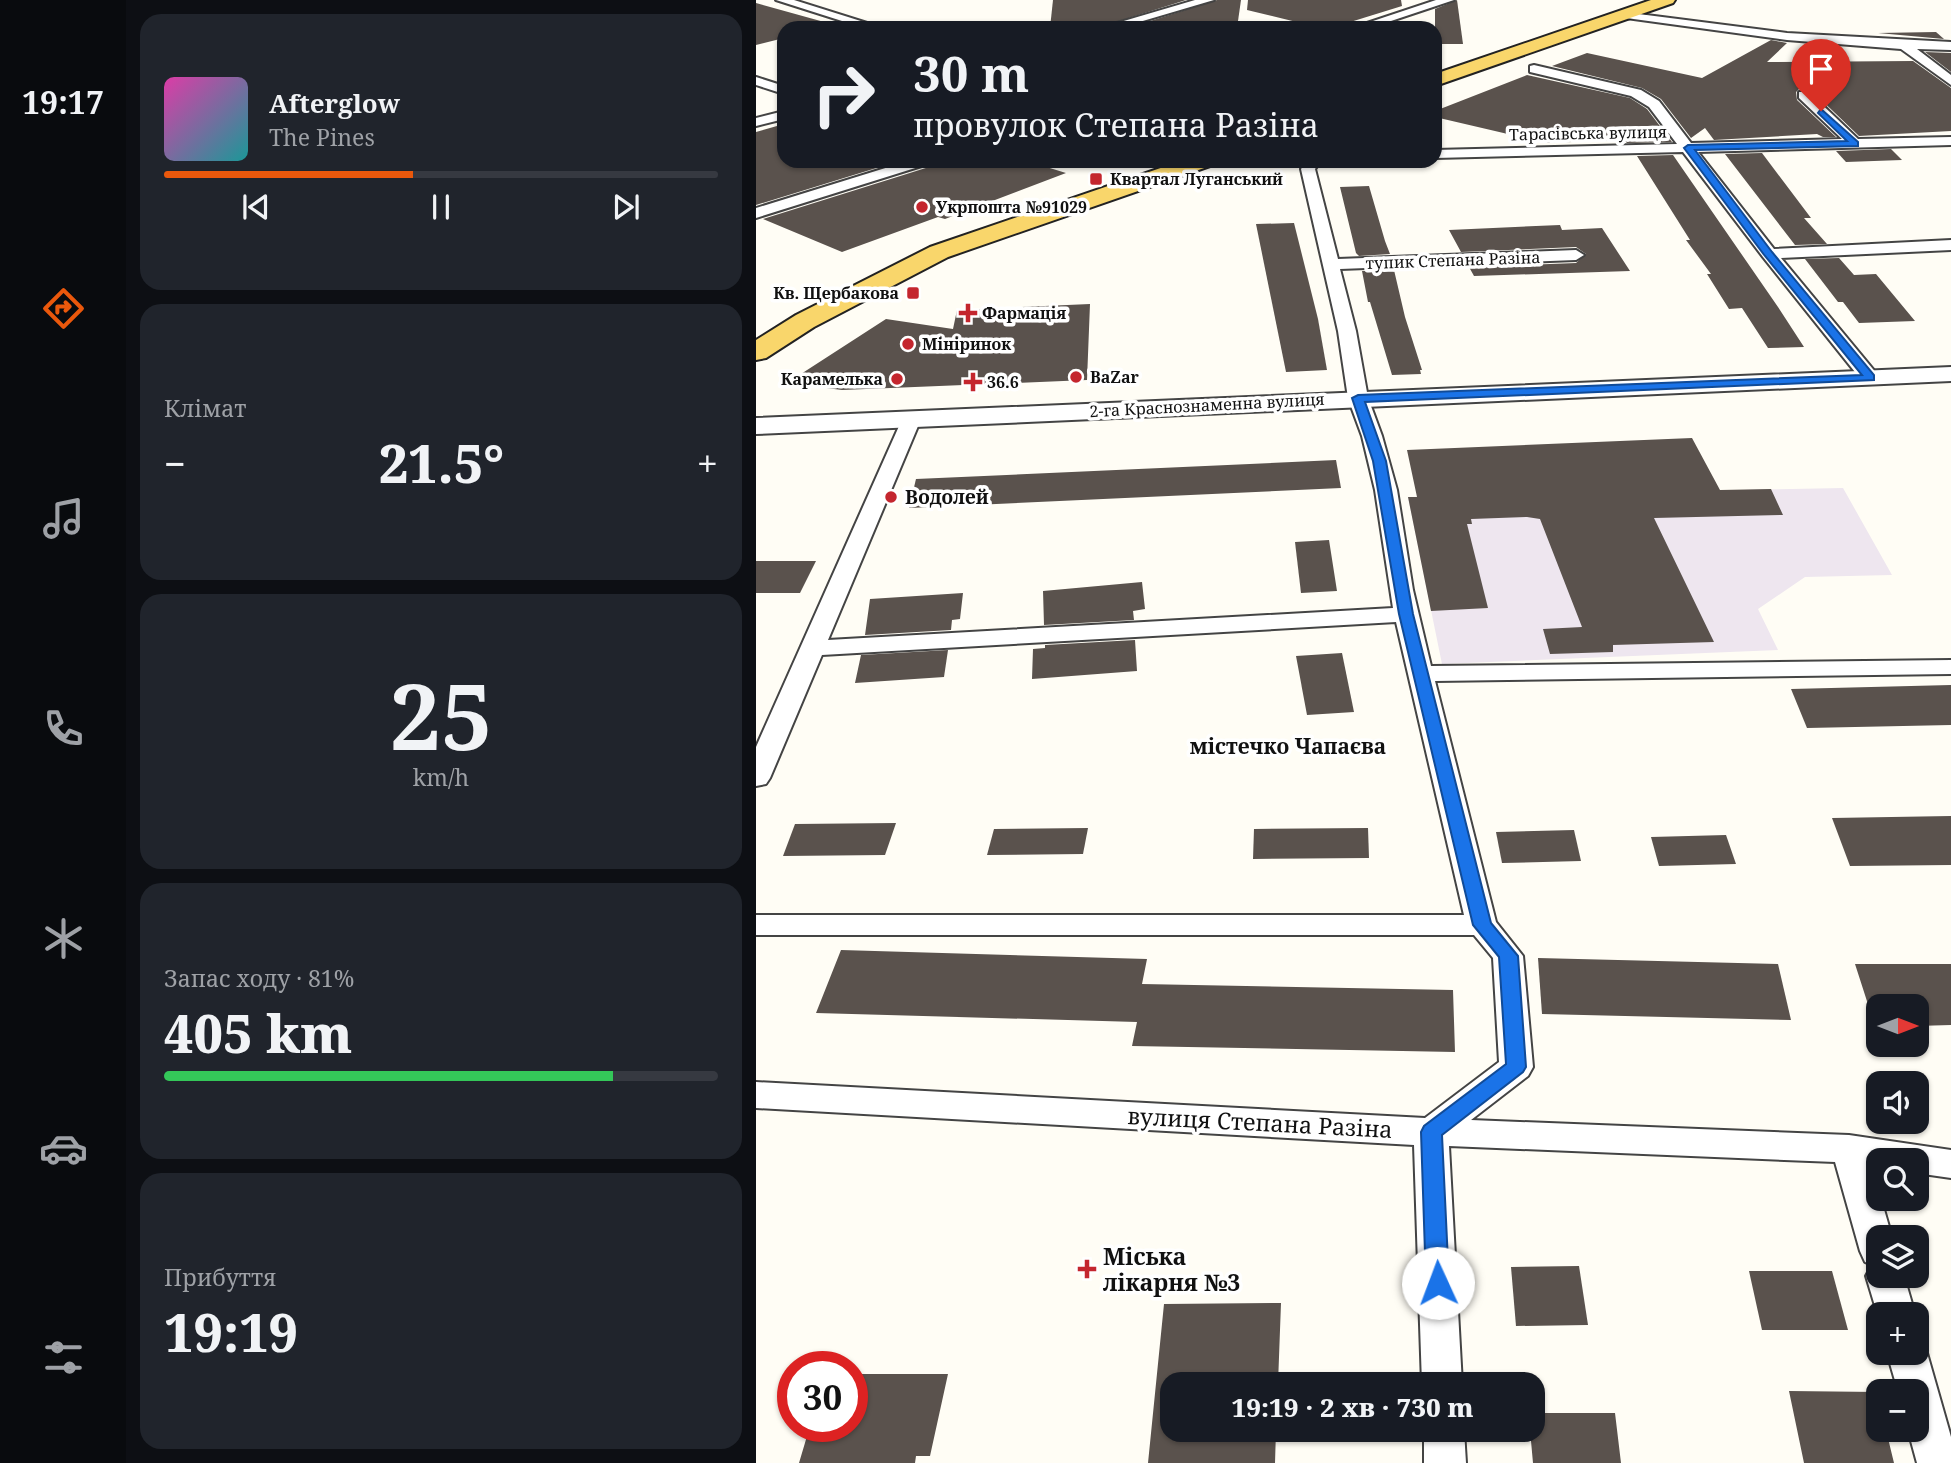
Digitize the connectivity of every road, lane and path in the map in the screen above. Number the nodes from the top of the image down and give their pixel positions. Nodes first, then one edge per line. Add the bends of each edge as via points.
1 (782, 0) edge
2 (1208, 0) edge
3 (1448, 0) edge
4 (1667, 0) edge
5 (1623, 15) junction
6 (853, 21) edge
7 (1132, 21) edge
8 (1380, 21) edge
9 (1905, 46) junction
10 (1951, 46) edge
11 (1534, 69) dead end
12 (1442, 78) edge
13 (756, 80) edge
14 (1951, 81) edge
15 (777, 88) edge
16 (1804, 95) dead end
17 (777, 117) edge
18 (756, 122) edge
19 (1951, 141) edge
20 (1855, 144) junction
21 (1688, 148) junction
22 (1442, 154) edge
23 (901, 168) edge
24 (1182, 168) edge
25 (1312, 168) edge
26 (756, 214) edge
27 (1951, 245) edge
28 (1769, 254) junction
29 (1576, 255) dead end
30 (1330, 264) junction
31 (756, 352) edge
32 (1951, 374) edge
33 (1870, 378) junction
34 (1358, 398) junction
35 (911, 419) junction
36 (756, 426) edge
37 (1406, 614) junction
38 (812, 648) junction
39 (1951, 667) edge
40 (1421, 674) junction
41 (756, 778) edge
42 (756, 925) edge
43 (1482, 925) junction
44 (756, 1095) edge
45 (1431, 1132) junction
46 (1849, 1149) junction
47 (1951, 1164) edge
48 (1871, 1225) edge
49 (1910, 1365) edge
50 (1441, 1372) edge
51 (1444, 1442) edge
52 (1445, 1463) edge
53 (1938, 1463) edge

1 - 6 street
2 - 7 street
3 - 8 street
4 - 5 main road
5 - 9 street via 1691,26
5 - 12 main road
9 - 10 street
9 - 14 street
11 - 21 street via 1636,93 1654,104
13 - 15 street
16 - 20 street
17 - 18 street
19 - 20 street, Тарасівська вулиця
20 - 21 street, Тарасівська вулиця
21 - 22 street, Тарасівська вулиця
21 - 28 street
23 - 26 street
24 - 31 main road via 939,252 805,321
25 - 30 street
27 - 28 street
28 - 33 street
29 - 30 street, тупик Степана Разіна
30 - 34 street
32 - 33 street, 2-га Краснознаменна вулиця
33 - 34 street, 2-га Краснознаменна вулиця
34 - 35 street, 2-га Краснознаменна вулиця
34 - 37 street via 1384,480
35 - 36 street, 2-га Краснознаменна вулиця
35 - 38 street
37 - 38 street
37 - 40 street
38 - 41 street
39 - 40 street
40 - 43 street
42 - 43 street
43 - 45 street via 1508,956 1516,1067
44 - 45 street, вулиця Степана Разіна
45 - 46 street, вулиця Степана Разіна
45 - 50 street
46 - 47 street, вулиця Степана Разіна
46 - 48 street
49 - 53 street
51 - 52 street

